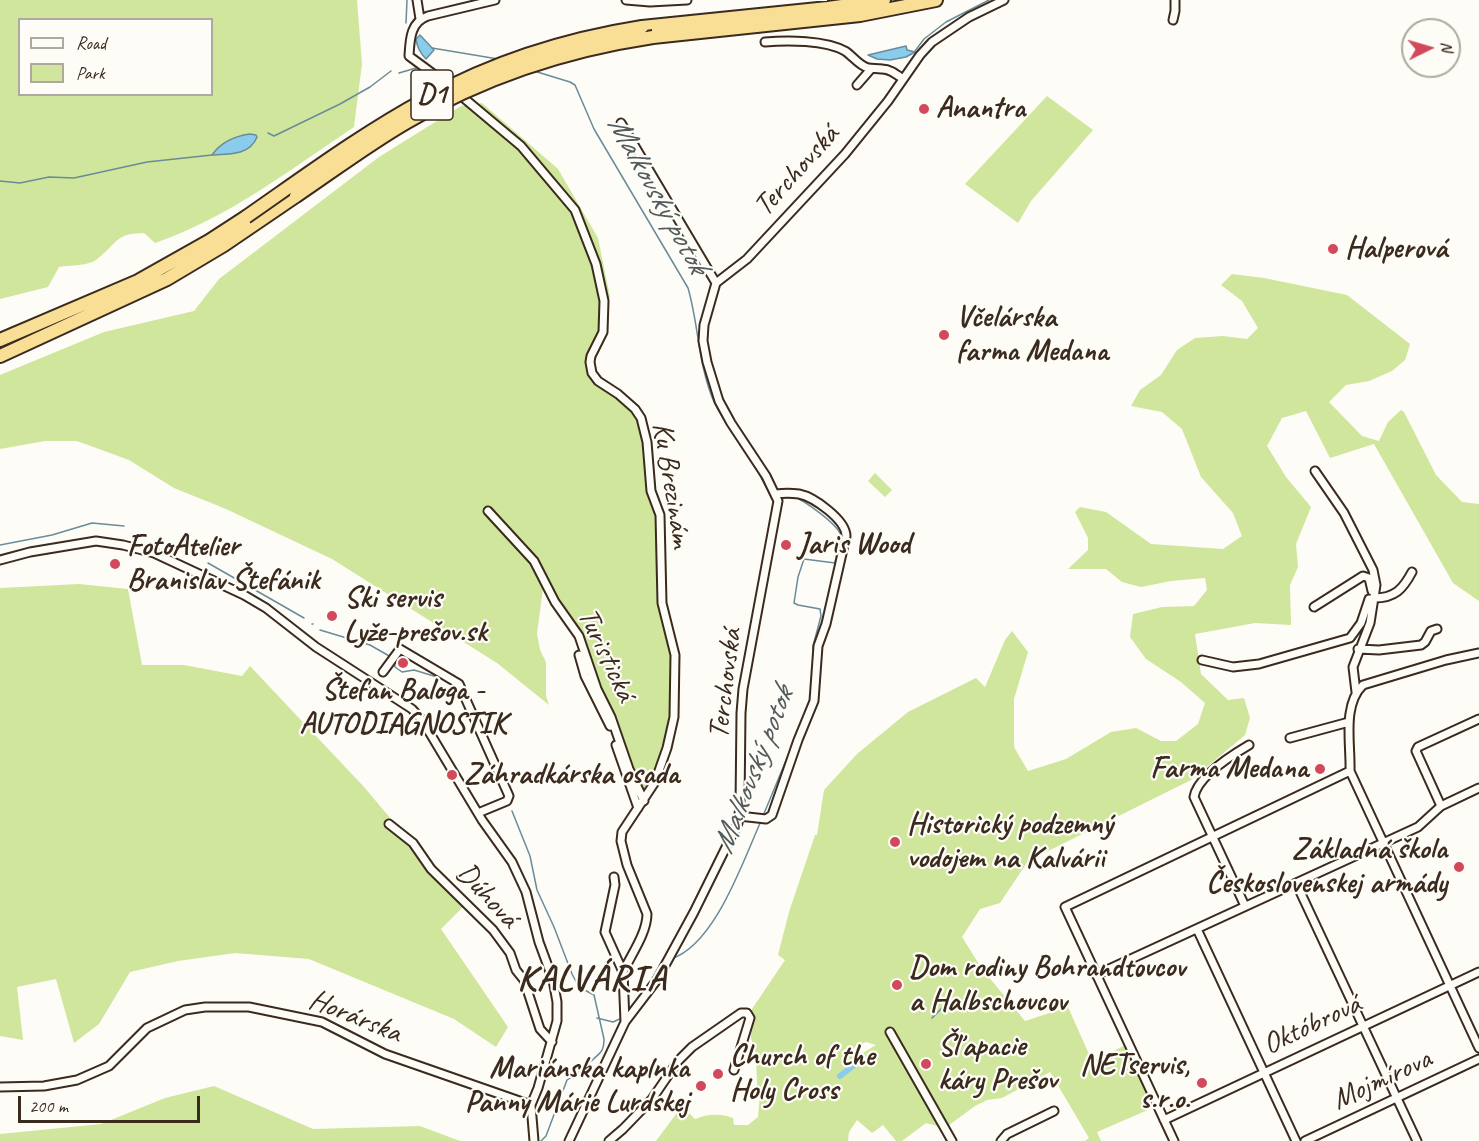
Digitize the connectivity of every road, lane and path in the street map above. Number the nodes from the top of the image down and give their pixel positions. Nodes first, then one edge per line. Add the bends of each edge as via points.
1 (417, 0) edge
2 (495, 0) edge
3 (626, 0) edge
4 (687, 0) edge
5 (884, 0) edge
6 (936, 0) edge
7 (1004, 0) edge
8 (1175, 0) edge
9 (420, 19) junction
10 (1173, 20) dead end
11 (765, 42) dead end
12 (871, 69) junction
13 (903, 79) junction
14 (857, 85) dead end
15 (621, 123) dead end
16 (716, 284) junction
17 (0, 340) edge
18 (0, 356) edge
19 (1315, 471) dead end
20 (776, 497) junction
21 (488, 511) dead end
22 (0, 560) edge
23 (1412, 572) dead end
24 (1372, 599) junction
25 (1314, 607) dead end
26 (1437, 629) dead end
27 (1358, 649) junction
28 (1479, 653) edge
29 (579, 655) dead end
30 (1202, 660) dead end
31 (383, 672) dead end
32 (1359, 683) junction
33 (1479, 719) edge
34 (1349, 722) junction
35 (1290, 738) dead end
36 (1249, 745) dead end
37 (1350, 771) junction
38 (1479, 788) edge
39 (644, 801) junction
40 (1441, 806) junction
41 (639, 808) junction
42 (478, 813) junction
43 (739, 816) junction
44 (389, 824) dead end
45 (1211, 836) junction
46 (1383, 843) junction
47 (614, 878) dead end
48 (1296, 883) junction
49 (1245, 906) junction
50 (1197, 929) junction
51 (623, 972) junction
52 (1478, 974) edge
53 (1096, 975) junction
54 (1450, 985) junction
55 (625, 1016) junction
56 (1364, 1026) junction
57 (890, 1032) dead end
58 (552, 1042) junction
59 (1479, 1048) edge
60 (1479, 1059) edge
61 (734, 1070) dead end
62 (1264, 1072) junction
63 (0, 1087) edge
64 (533, 1093) dead end
65 (1397, 1098) junction
66 (517, 1100) junction
67 (531, 1105) junction
68 (1054, 1111) dead end
69 (1164, 1120) junction
70 (534, 1141) edge
71 (569, 1141) edge
72 (609, 1141) edge
73 (952, 1141) edge
74 (1001, 1141) edge
75 (1174, 1141) edge
76 (1296, 1141) edge
77 (1305, 1141) edge
78 (1417, 1141) edge

1 - 9 street
2 - 9 street
3 - 4 street
5 - 17 highway, D1, bridge via 642,27 549,48 486,70 370,131 209,241 138,281
6 - 18 highway, D1, bridge via 860,15 653,37 555,58 502,76 386,135 167,279
7 - 13 street, Terchovská via 932,42
8 - 10 street
9 - 39 street, Ku Brezinám via 410,38 410,56 521,146 575,210 596,264 604,301 603,332 590,362 592,373 635,409 647,442 651,491 660,515 662,603 675,656 674,717 655,782
11 - 12 street via 792,40 835,47
12 - 13 street via 884,69
12 - 14 street
13 - 16 street, Terchovská via 846,154 747,260
15 - 16 street
16 - 20 street via 704,325 706,362 719,401
19 - 24 street via 1360,540 1373,570 1376,585
20 - 43 street, Terchovská via 743,689
20 - 43 street via 807,497 844,524 846,536 818,646 814,701 772,816
21 - 39 street, Turistická via 534,561 555,602 579,636
22 - 42 street via 96,541 123,544 244,595 412,709
23 - 24 street via 1401,590
24 - 25 street via 1371,584 1363,576
24 - 27 street via 1370,623
24 - 30 street via 1350,638 1259,664 1233,667
26 - 27 street via 1431,631 1422,645
27 - 32 street via 1353,667
28 - 32 street
29 - 41 street, Turistická via 585,676 610,724
31 - 42 street via 400,649 459,684 509,796 507,801
32 - 34 street
33 - 40 street via 1416,751
34 - 35 street
34 - 37 street
36 - 45 street via 1224,760 1197,786 1194,797
37 - 45 street
37 - 46 street
38 - 40 street
39 - 41 street, Ku Brezinám
40 - 46 street via 1418,826
41 - 51 street, Ku Brezinám via 622,832 621,841 634,884 646,907 647,921
42 - 58 street via 512,862 526,892 557,1002
43 - 55 street, Terchovská via 666,964 650,992
44 - 58 street, Dúhová via 413,843 431,869 493,930 524,980 540,1029
45 - 49 street
45 - 53 street via 1065,907
46 - 48 street
46 - 54 street
47 - 51 street via 605,932
48 - 49 street
48 - 56 street
49 - 50 street
50 - 53 street
50 - 62 street
51 - 55 street
52 - 54 street, Októbrová
53 - 69 street
54 - 56 street, Októbrová
54 - 59 street
55 - 71 street, Terchovská
56 - 62 street, Októbrová
56 - 65 street
57 - 73 street
58 - 67 street
60 - 65 street, Mojmírova
61 - 72 street via 750,1018 747,1013 741,1012 692,1047 652,1099
62 - 69 street, Októbrová
62 - 76 street
63 - 66 street, Horárska via 77,1080 109,1066 147,1028 185,1010 249,1007 322,1022 385,1054
64 - 66 street
65 - 77 street, Mojmírova
65 - 78 street
66 - 67 street, Horárska
67 - 70 street
68 - 74 street via 1007,1134
69 - 75 street

